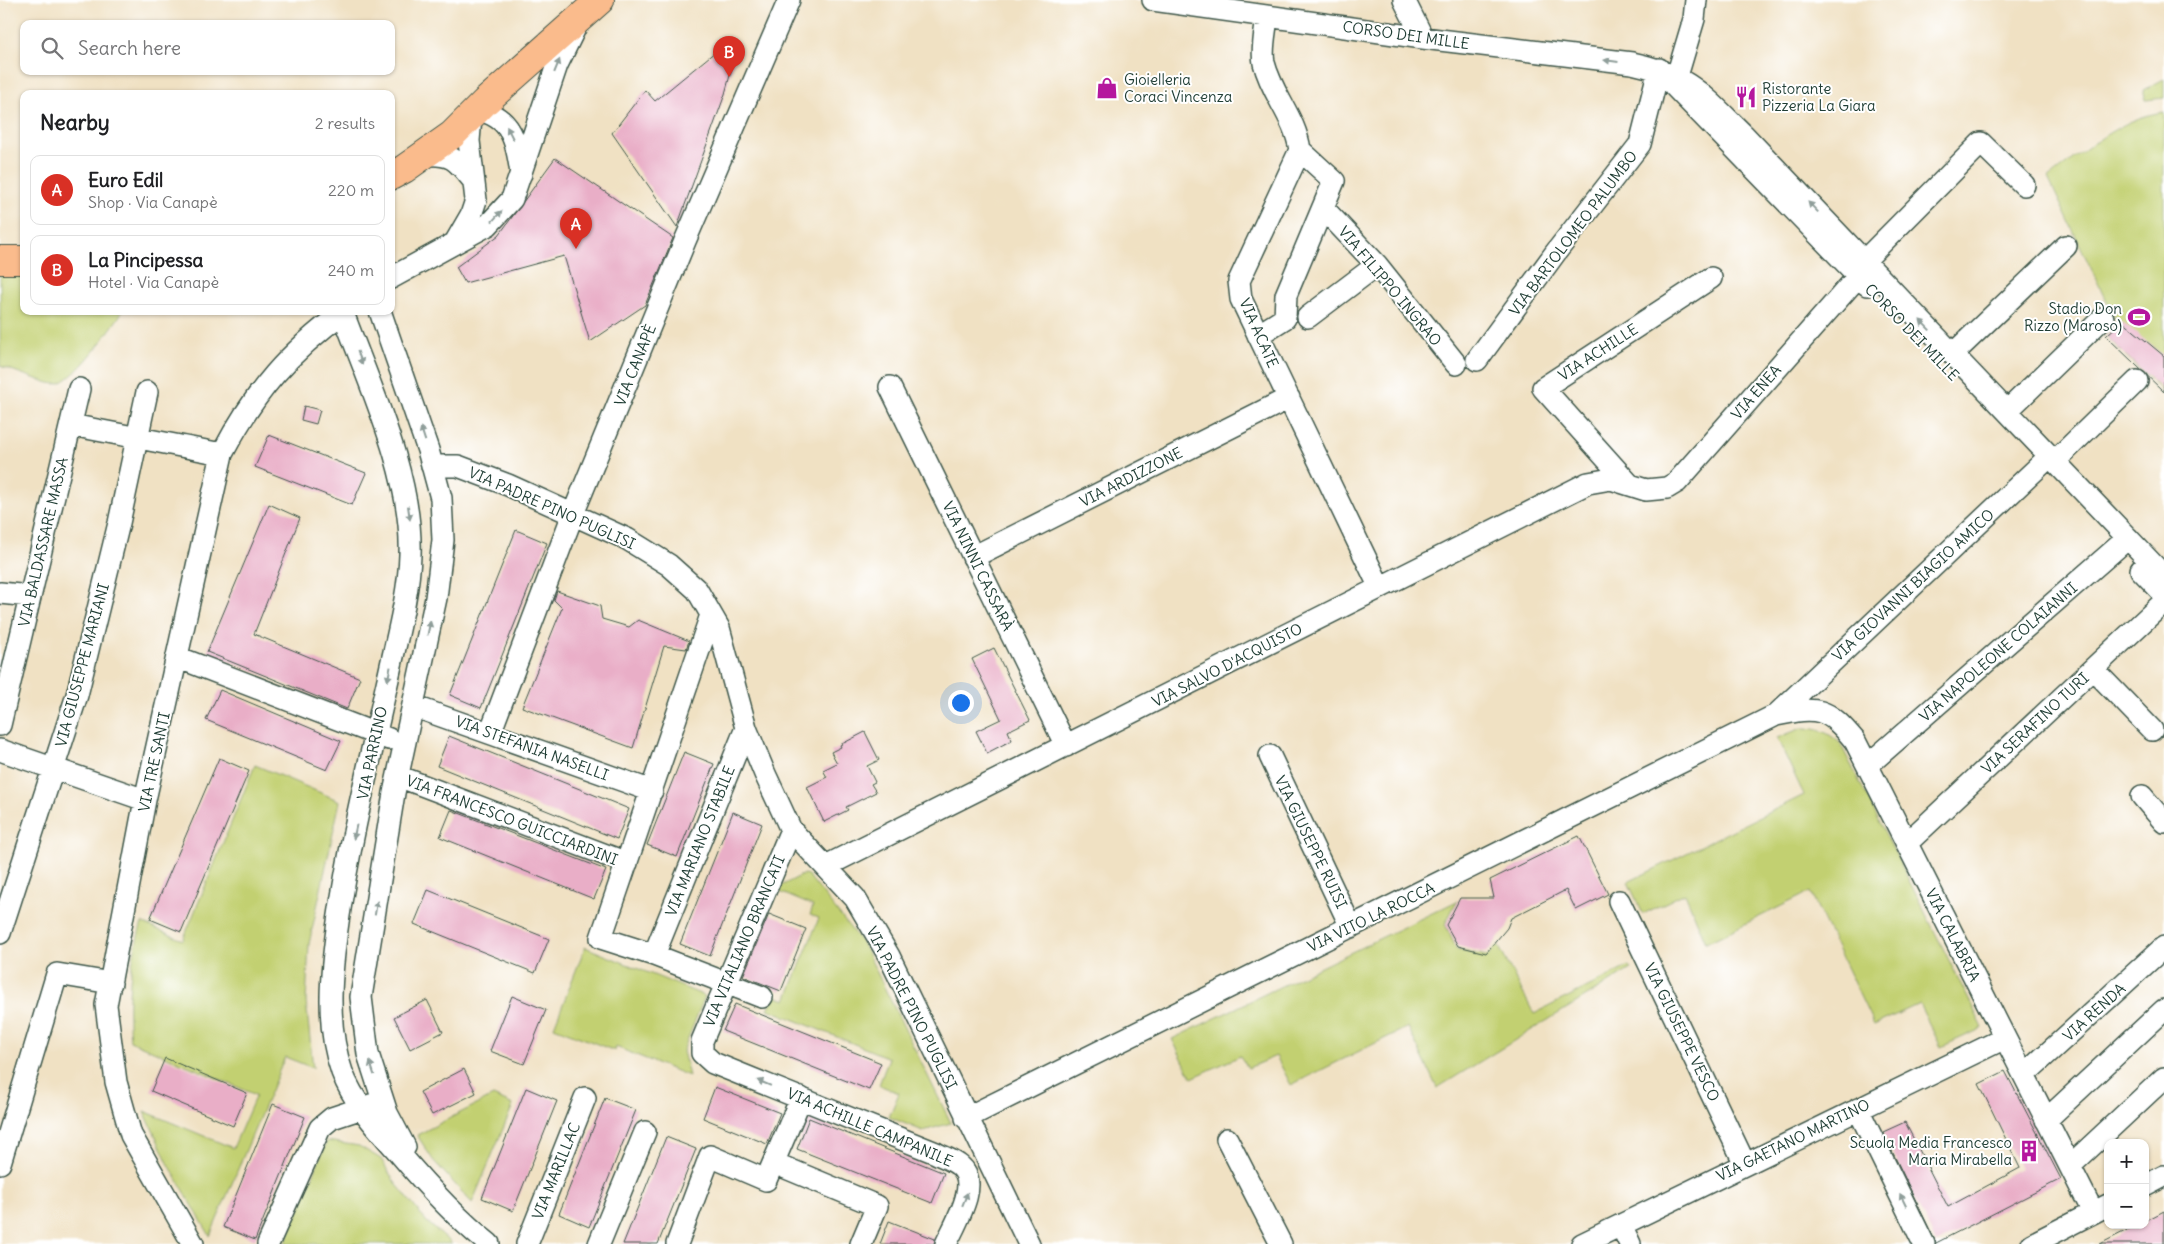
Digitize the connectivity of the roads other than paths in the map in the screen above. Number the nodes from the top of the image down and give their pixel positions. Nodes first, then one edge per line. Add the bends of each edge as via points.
1 (600, 0) edge
2 (789, 0) edge
3 (1153, 0) edge
4 (1404, 0) edge
5 (1696, 0) edge
6 (1267, 16) junction
7 (579, 20) junction
8 (1423, 38) junction
9 (1668, 72) junction
10 (474, 114) junction
11 (1300, 150) junction
12 (424, 155) junction
13 (395, 173) edge
14 (521, 174) junction
15 (472, 179) junction
16 (2024, 185) dead end
17 (1323, 208) junction
18 (456, 241) junction
19 (2066, 246) dead end
20 (0, 260) edge
21 (20, 260) edge
22 (1377, 265) junction
23 (1863, 267) junction
24 (395, 276) edge
25 (1711, 278) dead end
26 (340, 315) edge
27 (345, 315) edge
28 (381, 315) edge
29 (1308, 317) dead end
30 (2102, 318) dead end
31 (1258, 335) junction
32 (1953, 354) junction
33 (1477, 360) dead end
34 (1456, 364) dead end
35 (2137, 381) dead end
36 (890, 387) dead end
37 (79, 388) dead end
38 (147, 392) dead end
39 (1289, 398) junction
40 (2007, 411) junction
41 (71, 425) junction
42 (137, 437) junction
43 (222, 454) junction
44 (2048, 461) junction
45 (432, 466) junction
46 (1630, 486) junction
47 (573, 514) junction
48 (2123, 542) junction
49 (973, 557) junction
50 (2164, 576) edge
51 (1380, 588) junction
52 (0, 593) edge
53 (2164, 594) edge
54 (30, 596) junction
55 (2164, 602) edge
56 (712, 615) junction
57 (177, 657) junction
58 (8, 660) edge
59 (2093, 669) junction
60 (413, 706) junction
61 (1776, 715) junction
62 (0, 725) edge
63 (746, 728) junction
64 (2152, 730) dead end
65 (490, 733) junction
66 (376, 734) junction
67 (405, 744) junction
68 (1066, 746) junction
69 (0, 750) edge
70 (1270, 756) dead end
71 (1868, 765) junction
72 (53, 768) junction
73 (398, 776) junction
74 (652, 791) junction
75 (2142, 796) dead end
76 (145, 800) junction
77 (2164, 822) edge
78 (791, 830) junction
79 (1907, 843) junction
80 (627, 863) junction
81 (826, 866) junction
82 (1619, 901) dead end
83 (1351, 926) junction
84 (0, 933) edge
85 (2164, 947) edge
86 (654, 955) junction
87 (111, 983) junction
88 (726, 984) junction
89 (762, 997) dead end
90 (2164, 1010) edge
91 (2005, 1038) junction
92 (702, 1053) joint
93 (2024, 1076) junction
94 (2164, 1078) edge
95 (585, 1098) dead end
96 (801, 1098) junction
97 (383, 1100) junction
98 (361, 1109) junction
99 (1858, 1109) junction
100 (966, 1118) junction
101 (2046, 1120) junction
102 (645, 1132) dead end
103 (1227, 1139) dead end
104 (774, 1162) junction
105 (0, 1163) edge
106 (1745, 1164) junction
107 (2070, 1166) junction
108 (2164, 1176) edge
109 (420, 1177) junction
110 (2149, 1184) edge
111 (2100, 1209) edge
112 (1621, 1225) junction
113 (193, 1244) edge
114 (268, 1244) edge
115 (489, 1244) edge
116 (528, 1244) edge
117 (599, 1244) edge
118 (677, 1244) edge
119 (862, 1244) edge
120 (946, 1244) edge
121 (1029, 1244) edge
122 (1281, 1244) edge
123 (1582, 1244) edge
124 (1630, 1244) edge
125 (1924, 1244) edge
126 (2032, 1244) edge

1 - 7 main road
2 - 47 street, VIA CANAPÈ
3 - 6 street, CORSO DEI MILLE
4 - 8 street
5 - 9 street, VIA BARTOLOMEO PALUMBO via 1694,19
6 - 8 street, CORSO DEI MILLE
6 - 11 street via 1263,61 1297,133
7 - 10 main road
14 -> 7 street via 557,65
9 -> 8 street, CORSO DEI MILLE via 1632,63
9 - 23 street, CORSO DEI MILLE via 1698,91 1743,134
9 - 33 street, VIA BARTOLOMEO PALUMBO via 1640,144
10 - 12 main road
14 -> 10 street via 518,152 510,131 500,118 488,112
10 - 15 street via 469,141
11 - 17 street via 1334,181
11 - 31 street, VIA ACATE via 1238,282
12 - 13 main road
12 - 15 street via 443,154 459,162
18 -> 14 street via 488,225 512,198
15 - 18 street via 476,200 472,215
16 - 23 street, VIA ENEA via 1981,144
17 - 22 street, VIA FILIPPO INGRAO
17 - 31 street via 1286,295 1285,318
18 - 24 street
19 - 32 street
20 - 21 main road
22 - 29 street
22 - 34 street, VIA FILIPPO INGRAO
32 -> 23 street, CORSO DEI MILLE
23 - 44 street, CORSO DEI MILLE
23 - 46 street, VIA ENEA via 1677,482 1667,488 1646,490
25 - 46 street, VIA ACHILLE via 1544,388
26 - 43 street, VIA TRE SANTI via 315,333 276,371 243,414
27 -> 66 street, VIA PARRINO via 395,456 406,495 410,526 406,586
45 -> 28 street, VIA PARRINO
30 - 40 street
31 - 39 street, VIA ACATE
32 - 40 street, CORSO DEI MILLE
35 - 44 street, VIA GIOVANNI BIAGIO AMICO
36 - 49 street, VIA NINNI CASSARÀ
37 - 41 street, VIA BALDASSARE MASSA
38 - 42 street, VIA GIUSEPPE MARIANI
39 - 49 street, VIA ARDIZZONE
39 - 51 street, VIA ACATE
40 - 44 street, CORSO DEI MILLE
41 - 42 street
41 - 54 street, VIA BALDASSARE MASSA
42 - 43 street
42 - 72 street, VIA GIUSEPPE MARIANI via 77,695
43 - 57 street, VIA TRE SANTI
44 - 48 street, CORSO DEI MILLE
44 - 61 street, VIA GIOVANNI BIAGIO AMICO
45 - 47 street, VIA PADRE PINO PUGLISI via 458,466
60 -> 45 street, VIA PARRINO via 436,598 443,540 440,498
46 - 51 street, VIA SALVO D'ACQUISTO via 1611,478 1588,483
47 - 56 street, VIA PADRE PINO PUGLISI via 627,539 669,565 697,590
47 - 65 street, VIA CANAPÈ
48 - 50 street, CORSO DEI MILLE
48 - 53 street, CORSO DEI MILLE
48 - 71 street, VIA NAPOLEONE COLAIANNI
49 - 68 street, VIA NINNI CASSARÀ
51 - 68 street, VIA SALVO D'ACQUISTO
52 - 54 street
54 - 58 street, VIA BALDASSARE MASSA
55 - 59 street, VIA SERAFINO TURI
56 - 63 street, VIA PADRE PINO PUGLISI via 719,628
56 - 74 street
57 - 66 street
57 - 76 street, VIA TRE SANTI
58 - 62 street, VIA BALDASSARE MASSA
59 - 64 street
59 - 79 street, VIA SERAFINO TURI
60 - 65 street, VIA STEFANIA NASELLI
60 - 67 street, VIA PARRINO
61 - 71 street, VIA CALABRIA via 1803,709 1823,711 1838,720 1856,741
61 - 83 street, VIA VITO LA ROCCA
63 - 78 street, VIA PADRE PINO PUGLISI
63 - 86 street, VIA MARIANO STABILE
65 - 74 street, VIA STEFANIA NASELLI
66 - 67 street
66 -> 98 street, VIA PARRINO via 344,885 332,965 334,1039 342,1073
67 - 73 street, VIA PARRINO
68 - 81 street, VIA SALVO D'ACQUISTO
69 - 72 street
70 - 83 street, VIA GIUSEPPE RUISI
71 - 79 street, VIA CALABRIA
72 - 76 street
72 - 84 street, VIA GIUSEPPE MARIANI
73 - 80 street, VIA FRANCESCO GUICCIARDINI
97 -> 73 street, VIA PARRINO via 368,1054 361,997
74 - 80 street
75 - 77 street
76 - 87 street, VIA TRE SANTI
78 - 81 street, VIA PADRE PINO PUGLISI
78 - 88 street, VIA VITALIANO BRANCATI
79 - 91 street, VIA CALABRIA
80 - 86 street via 601,938
81 - 100 street, VIA PADRE PINO PUGLISI via 854,898 889,956
82 - 106 street, VIA GIUSEPPE VESCO
83 - 100 street, VIA VITO LA ROCCA
85 - 93 street, VIA RENDA
86 - 88 street
87 - 105 street via 57,974
87 - 113 street, VIA TRE SANTI via 106,1005 116,1082 131,1135
88 - 89 street
88 - 92 street, VIA VITALIANO BRANCATI via 702,1041
90 - 101 street
91 - 93 street, VIA CALABRIA
91 - 99 street, VIA GAETANO MARTINO
96 -> 92 street, VIA ACHILLE CAMPANILE via 713,1063
93 - 101 street, VIA CALABRIA
94 - 107 street
95 - 116 street, VIA MARILLAC
96 - 104 street
120 -> 96 street, VIA ACHILLE CAMPANILE via 969,1189 968,1176 960,1166 936,1153
97 - 98 street
97 - 109 street, VIA PARRINO
98 - 109 street, VIA PARRINO
98 - 114 street via 332,1118 320,1128
99 - 106 street, VIA GAETANO MARTINO
125 -> 99 street
100 - 121 street, VIA PADRE PINO PUGLISI
101 - 107 street, VIA CALABRIA
102 - 117 street
103 - 122 street
104 - 118 street via 766,1180 710,1156
104 - 119 street via 877,1206
106 - 112 street, VIA GAETANO MARTINO
107 - 111 street, VIA CALABRIA
108 - 110 street
109 - 115 street, VIA PARRINO via 470,1230
111 - 126 street
112 - 123 street, VIA GAETANO MARTINO
112 - 124 street

